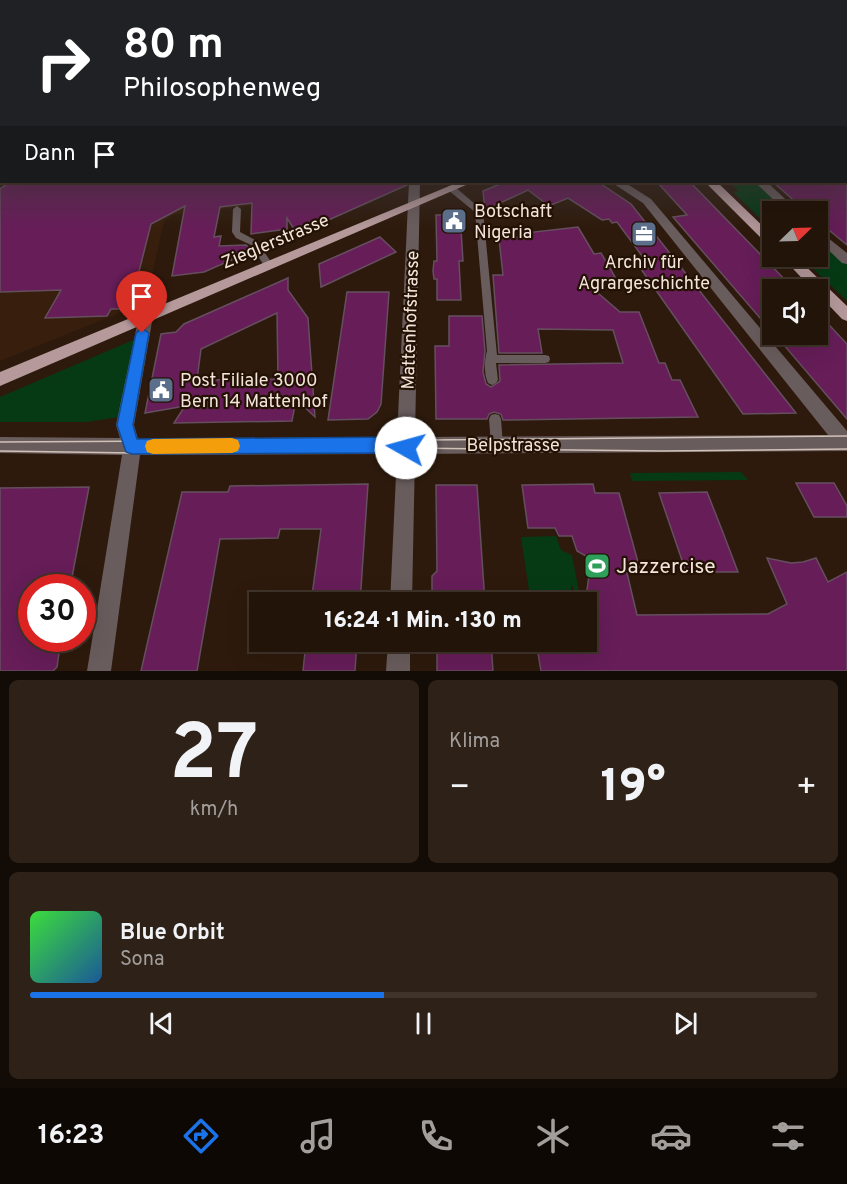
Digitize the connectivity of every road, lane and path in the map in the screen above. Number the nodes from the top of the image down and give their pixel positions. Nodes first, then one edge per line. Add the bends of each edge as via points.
1 (414, 183) edge
2 (464, 183) edge
3 (619, 183) edge
4 (712, 183) edge
5 (762, 183) edge
6 (451, 188) junction
7 (781, 201) edge
8 (413, 203) junction
9 (237, 209) dead end
10 (762, 232) edge
11 (828, 243) edge
12 (847, 260) edge
13 (268, 265) junction
14 (798, 267) edge
15 (847, 315) edge
16 (146, 316) junction
17 (490, 359) junction
18 (545, 359) dead end
19 (0, 379) edge
20 (492, 380) dead end
21 (495, 419) dead end
22 (847, 443) edge
23 (0, 445) edge
24 (406, 445) junction
25 (497, 445) junction
26 (132, 447) junction
27 (401, 592) edge
28 (399, 652) edge
29 (99, 671) edge
30 (398, 671) edge

1 - 8 street, Mattenhofstrasse
2 - 6 main road, Zieglerstrasse
3 - 22 street via 647,201
4 - 10 main road
5 - 7 street
6 - 8 main road, Zieglerstrasse
6 - 17 lane via 479,211
8 - 13 main road, Zieglerstrasse
8 - 24 street, Mattenhofstrasse
9 - 13 lane via 236,232 254,243
11 - 12 street
13 - 16 main road, Zieglerstrasse
14 - 15 main road
16 - 19 main road, Zieglerstrasse
16 - 26 street via 125,425
17 - 18 lane
17 - 20 lane
21 - 25 lane
22 - 25 street, Belpstrasse
23 - 26 street, Belpstrasse
24 - 25 street, Belpstrasse
24 - 26 street, Belpstrasse
24 - 27 street, Mattenhofstrasse
26 - 29 street
28 - 30 street

